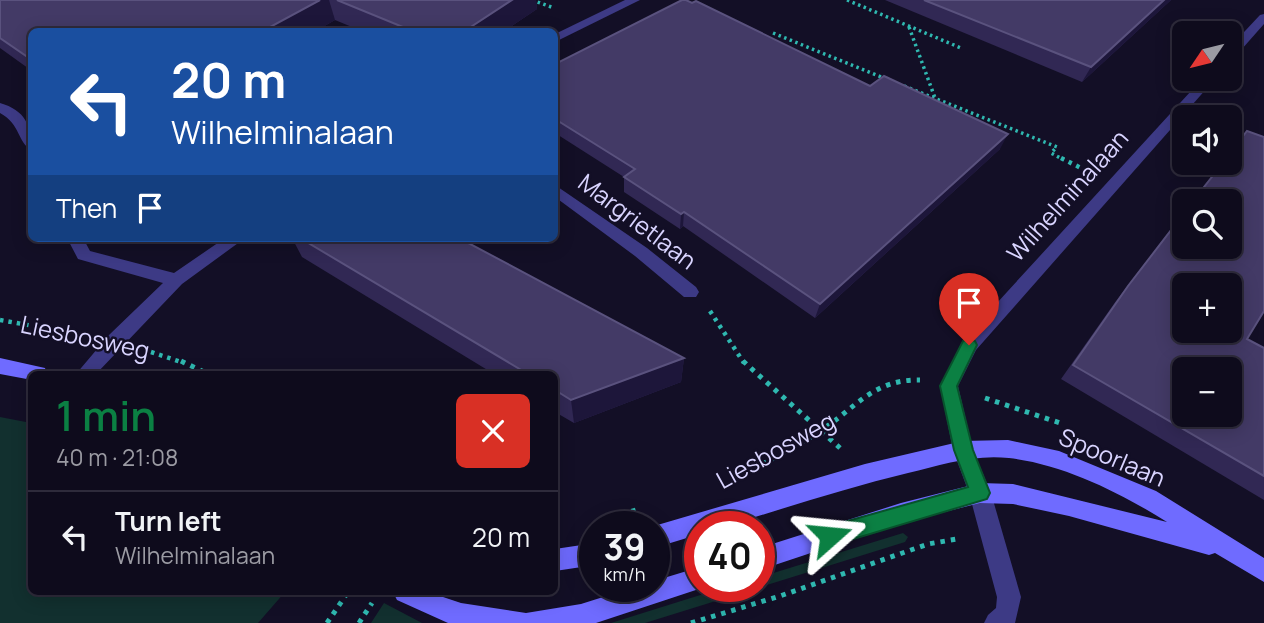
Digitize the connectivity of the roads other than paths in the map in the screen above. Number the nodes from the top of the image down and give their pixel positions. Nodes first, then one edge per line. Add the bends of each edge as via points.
1 (634, 0) edge
2 (1264, 17) edge
3 (558, 37) edge
4 (1242, 42) edge
5 (1198, 91) edge
6 (0, 107) edge
7 (28, 138) edge
8 (558, 192) edge
9 (77, 242) edge
10 (231, 242) edge
11 (176, 280) junction
12 (690, 292) road end
13 (0, 366) edge
14 (88, 371) edge
15 (28, 372) edge
16 (963, 450) junction
17 (980, 493) junction
18 (670, 532) edge
19 (1229, 550) junction
20 (775, 554) edge
21 (579, 556) edge
22 (558, 560) edge
23 (1264, 571) edge
24 (684, 583) edge
25 (411, 595) edge
26 (521, 623) edge
27 (532, 623) edge
28 (996, 623) edge

1 - 3 street
2 - 4 street
5 - 16 street, Wilhelminalaan via 969,345 949,386
6 - 7 street via 18,117
8 - 12 street, Margrietlaan
9 - 11 street via 84,255
10 - 11 street
11 - 14 street
13 - 15 street, Liesbosweg
16 - 17 street
16 - 18 street, Liesbosweg
16 - 19 street, Spoorlaan via 1007,449 1059,460 1148,498
17 - 19 street, Spoorlaan via 1013,494 1069,506
17 - 20 street
17 - 28 street via 1010,607
19 - 23 street, Spoorlaan
21 - 22 street
24 - 27 street via 581,617
25 - 26 street via 477,621

